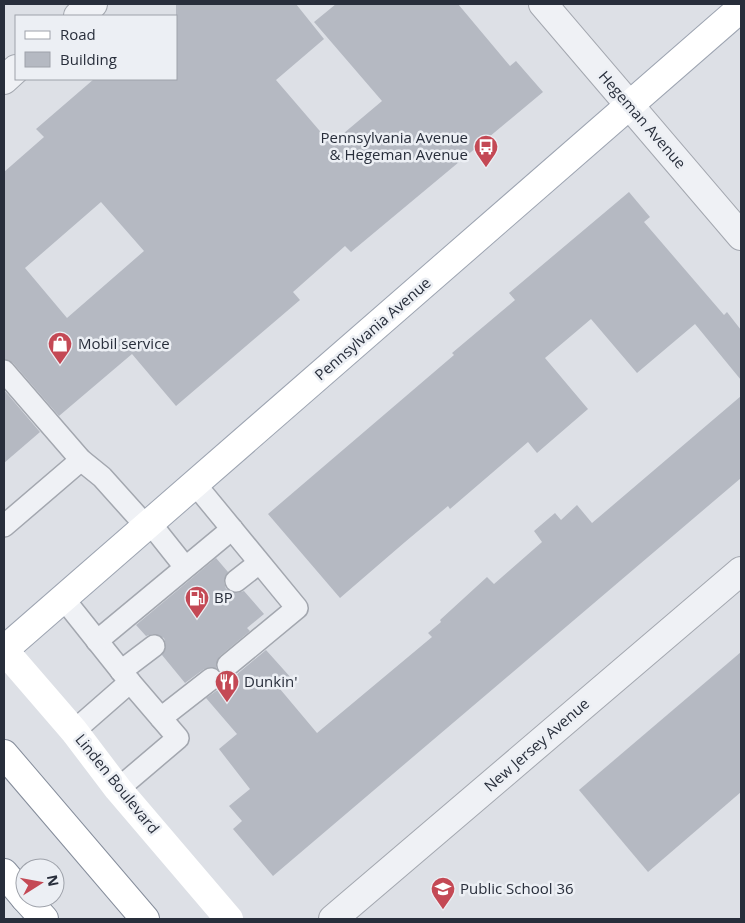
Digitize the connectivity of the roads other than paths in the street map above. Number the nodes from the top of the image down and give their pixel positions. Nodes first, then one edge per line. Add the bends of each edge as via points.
1 (93, 4) edge
2 (543, 4) edge
3 (741, 8) edge
4 (79, 15) edge
5 (15, 70) edge
6 (4, 80) edge
7 (630, 105) junction
8 (741, 236) edge
9 (4, 371) edge
10 (81, 460) junction
11 (195, 484) junction
12 (148, 524) junction
13 (4, 526) edge
14 (232, 529) junction
15 (259, 562) junction
16 (185, 567) junction
17 (741, 571) edge
18 (236, 581) dead end
19 (63, 598) junction
20 (97, 641) junction
21 (154, 646) dead end
22 (4, 650) edge
23 (228, 665) dead end
24 (126, 677) junction
25 (211, 679) dead end
26 (161, 718) junction
27 (74, 731) junction
28 (4, 754) edge
29 (118, 789) junction
30 (4, 873) edge
31 (15, 886) edge
32 (34, 908) edge
33 (44, 919) edge
34 (145, 919) edge
35 (229, 919) edge
36 (333, 919) edge

1 - 4 street
2 - 7 street, Hegeman Avenue
3 - 7 main road, Pennsylvania Avenue
5 - 6 street
7 - 8 street, Hegeman Avenue
7 - 11 main road, Pennsylvania Avenue
9 - 10 lane
10 - 12 lane
10 - 13 lane
11 - 12 main road, Pennsylvania Avenue
11 - 14 lane
12 - 16 lane
12 - 19 main road, Pennsylvania Avenue
14 - 15 lane
14 - 16 lane
15 - 18 lane
15 - 23 lane via 297,608
16 - 20 lane
17 - 36 street, New Jersey Avenue
19 - 20 lane
19 - 22 main road, Pennsylvania Avenue
20 - 24 lane
21 - 24 lane
22 - 27 main road, Linden Boulevard
24 - 26 lane
24 - 27 lane
25 - 26 lane
26 - 29 lane via 178,738
27 - 29 main road, Linden Boulevard
28 - 34 main road
29 - 35 main road, Linden Boulevard
30 - 31 main road
32 - 33 main road

